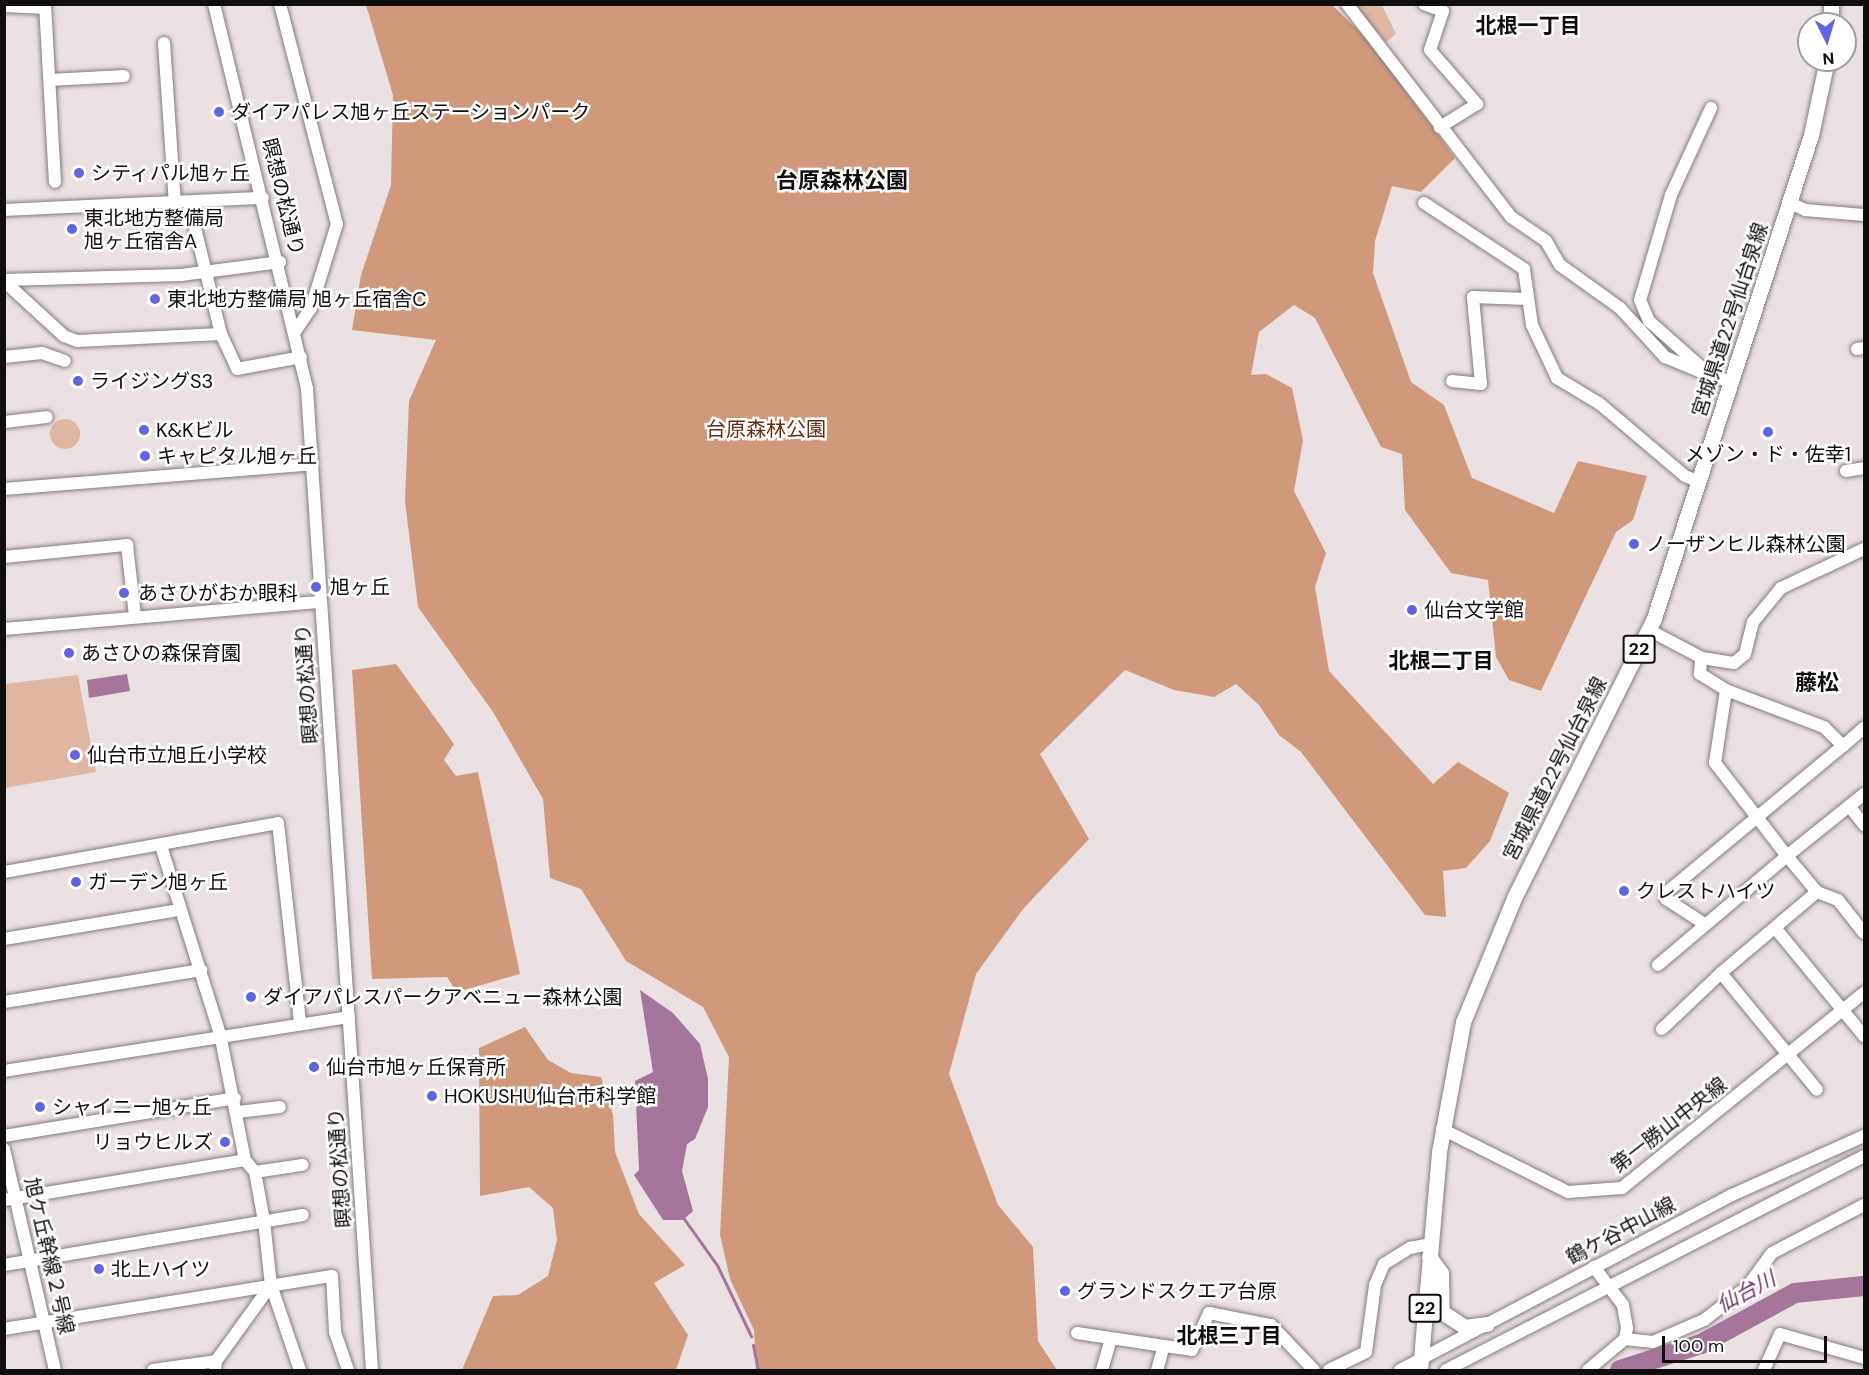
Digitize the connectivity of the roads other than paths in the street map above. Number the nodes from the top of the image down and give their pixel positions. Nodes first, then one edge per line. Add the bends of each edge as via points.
1 (214, 4) edge
2 (280, 4) edge
3 (1347, 4) edge
4 (1424, 4) edge
5 (4, 6) edge
6 (45, 6) edge
7 (164, 43) dead end
8 (1824, 72) edge
9 (124, 76) dead end
10 (50, 80) junction
11 (1711, 108) dead end
12 (1440, 128) junction
13 (55, 182) dead end
14 (263, 198) junction
15 (189, 203) junction
16 (1424, 203) dead end
17 (1790, 203) junction
18 (175, 204) junction
19 (4, 210) edge
20 (1864, 216) edge
21 (280, 262) junction
22 (206, 271) junction
23 (4, 280) edge
24 (1527, 299) junction
25 (296, 330) junction
26 (221, 334) junction
27 (4, 357) edge
28 (301, 357) junction
29 (65, 361) dead end
30 (1711, 376) junction
31 (1452, 381) dead end
32 (1733, 382) junction
33 (48, 417) dead end
34 (4, 422) edge
35 (312, 464) junction
36 (1864, 468) edge
37 (1846, 471) dead end
38 (1700, 482) junction
39 (4, 489) edge
40 (1864, 549) edge
41 (4, 557) edge
42 (321, 602) junction
43 (135, 616) junction
44 (4, 629) edge
45 (1649, 630) junction
46 (1701, 658) junction
47 (1726, 690) junction
48 (1864, 728) edge
49 (1843, 746) junction
50 (1864, 794) edge
51 (1850, 807) junction
52 (1757, 818) junction
53 (1864, 825) edge
54 (160, 846) junction
55 (1787, 856) junction
56 (4, 872) edge
57 (1817, 892) junction
58 (180, 910) junction
59 (1704, 923) junction
60 (1776, 929) junction
61 (1864, 933) edge
62 (4, 939) edge
63 (1658, 965) dead end
64 (201, 970) junction
65 (1721, 973) junction
66 (1864, 993) edge
67 (4, 1002) edge
68 (1842, 1011) junction
69 (349, 1017) junction
70 (300, 1021) junction
71 (1662, 1029) dead end
72 (220, 1034) junction
73 (1864, 1036) edge
74 (1789, 1054) junction
75 (4, 1071) edge
76 (1817, 1090) dead end
77 (235, 1098) junction
78 (279, 1107) dead end
79 (238, 1112) junction
80 (1442, 1129) junction
81 (4, 1136) edge
82 (1864, 1136) edge
83 (4, 1149) edge
84 (1864, 1156) edge
85 (245, 1160) junction
86 (302, 1164) dead end
87 (255, 1172) junction
88 (10, 1199) edge
89 (1864, 1205) edge
90 (303, 1215) dead end
91 (264, 1221) junction
92 (1429, 1250) junction
93 (31, 1260) junction
94 (4, 1265) edge
95 (1594, 1267) junction
96 (271, 1286) junction
97 (1607, 1286) junction
98 (45, 1322) junction
99 (1487, 1324) junction
100 (4, 1329) edge
101 (1077, 1333) dead end
102 (1111, 1339) junction
103 (1625, 1339) junction
104 (1164, 1346) junction
105 (1864, 1358) edge
106 (1420, 1365) edge
107 (215, 1366) edge
108 (55, 1371) edge
109 (153, 1371) edge
110 (300, 1371) edge
111 (348, 1371) edge
112 (372, 1371) edge
113 (1102, 1371) edge
114 (1157, 1371) edge
115 (1314, 1371) edge
116 (1329, 1371) edge
117 (1400, 1371) edge
118 (1446, 1371) edge
119 (1588, 1371) edge
120 (1764, 1371) edge

1 - 14 street, 瞑想の松通り
2 - 25 street via 337,224 311,308
3 - 12 street
4 - 12 street via 1443,11 1430,50 1477,104
5 - 6 street
6 - 10 street
7 - 18 street
8 - 17 main road, 宮城県道22号仙台泉線 / 22
9 - 10 street
10 - 13 street
11 - 30 street via 1671,195 1640,300 1649,321
12 - 30 street via 1480,183 1500,197 1511,217 1546,241 1560,266 1620,308 1665,357
14 - 15 street
14 - 21 street, 瞑想の松通り
15 - 18 street
15 - 22 street
16 - 24 street via 1524,269
17 - 20 street via 1805,210
17 - 32 main road, 宮城県道22号仙台泉線 / 22
18 - 19 street
21 - 22 street
21 - 25 street, 瞑想の松通り
22 - 23 street
22 - 26 street
23 - 26 street via 64,336 77,341
24 - 31 street via 1473,297 1481,384
24 - 38 street via 1534,331 1557,378 1599,404 1685,476
25 - 28 street, 瞑想の松通り
26 - 28 street via 237,369
27 - 29 street via 42,353
28 - 35 street, 瞑想の松通り
30 - 32 street
32 - 38 main road, 宮城県道22号仙台泉線 / 22
33 - 34 street
35 - 39 street
35 - 42 street, 瞑想の松通り
36 - 37 street
38 - 45 main road, 宮城県道22号仙台泉線 / 22
40 - 46 street via 1781,588 1753,622 1745,654 1734,663
41 - 43 street via 127,545
42 - 43 street
42 - 69 street, 瞑想の松通り
43 - 44 street
45 - 46 street
45 - 80 main road, 宮城県道22号仙台泉線 / 22 via 1483,964 1462,1022
46 - 47 street via 1700,674
47 - 49 street via 1824,727
47 - 52 street via 1715,763
48 - 49 street
49 - 52 street
50 - 51 street
51 - 53 street
51 - 55 street
52 - 55 street
52 - 59 street via 1667,892 1666,899
54 - 56 street
54 - 58 street
54 - 70 street via 278,823
55 - 57 street
55 - 59 street
57 - 60 street
57 - 61 street via 1838,900
58 - 62 street
58 - 64 street
59 - 63 street
60 - 65 street
60 - 68 street
64 - 67 street
64 - 72 street
65 - 71 street
65 - 74 street
66 - 68 street, 第一勝山中央線
68 - 73 street
68 - 74 street, 第一勝山中央線
69 - 70 street
69 - 112 street, 瞑想の松通り
70 - 72 street
72 - 75 street
72 - 77 street
74 - 76 street
74 - 80 street, 第一勝山中央線 via 1622,1188 1568,1192
77 - 79 street
77 - 81 street
78 - 79 street
79 - 85 street
80 - 92 main road, 宮城県道22号仙台泉線 / 22
82 - 95 street, 鶴ケ谷中山線 via 1732,1195
83 - 88 street, 旭ケ丘幹線２号線
84 - 97 street
85 - 87 street
85 - 88 street
86 - 87 street
87 - 91 street
88 - 93 street, 旭ケ丘幹線２号線
89 - 103 street via 1772,1253 1747,1287 1704,1320 1653,1342
90 - 91 street
91 - 93 street
91 - 96 street
92 - 99 main road via 1441,1273 1442,1312 1465,1328
92 - 106 main road, 宮城県道22号仙台泉線 / 22
92 - 116 street via 1410,1248 1384,1264 1375,1285 1366,1353
93 - 94 street
93 - 98 street, 旭ケ丘幹線２号線
95 - 97 street
95 - 99 street, 鶴ケ谷中山線
96 - 98 street
96 - 107 street
96 - 110 street
96 - 111 street via 332,1276 335,1332
97 - 103 street via 1624,1307
97 - 118 street
98 - 100 street
98 - 108 street, 旭ケ丘幹線２号線
99 - 106 street, 鶴ケ谷中山線
101 - 102 street
102 - 104 street
102 - 113 street
103 - 119 street
104 - 114 street
104 - 115 street via 1192,1350 1209,1313 1271,1325
105 - 120 street via 1780,1334
106 - 117 street, 鶴ケ谷中山線
107 - 109 street

